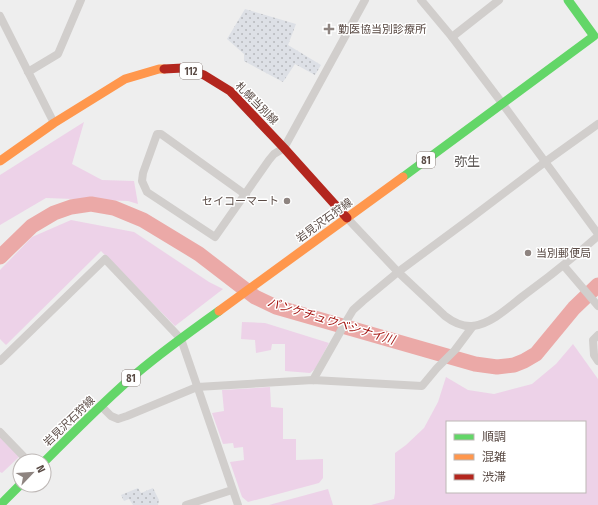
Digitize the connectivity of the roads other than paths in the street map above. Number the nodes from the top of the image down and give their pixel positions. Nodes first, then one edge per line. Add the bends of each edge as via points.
1 (81, 0) edge
2 (365, 0) edge
3 (421, 0) edge
4 (499, 0) edge
5 (568, 0) edge
6 (0, 16) edge
7 (452, 37) junction
8 (596, 39) edge
9 (28, 72) junction
10 (502, 103) junction
11 (54, 123) junction
12 (598, 124) edge
13 (284, 148) junction
14 (0, 161) edge
15 (545, 162) junction
16 (246, 195) junction
17 (347, 218) junction
18 (598, 235) edge
19 (564, 266) junction
20 (398, 272) junction
21 (597, 305) edge
22 (473, 326) junction
23 (598, 335) edge
24 (181, 339) junction
25 (0, 361) edge
26 (598, 361) edge
27 (313, 380) junction
28 (197, 386) junction
29 (101, 406) junction
30 (0, 432) edge
31 (20, 453) edge
32 (52, 454) edge
33 (232, 490) junction
34 (12, 493) edge
35 (0, 505) edge
36 (186, 505) edge
37 (238, 505) edge

1 - 9 street via 58,54
2 - 13 street
3 - 7 street
4 - 7 street
5 - 8 main road, 岩見沢石狩線 / 81
6 - 9 street
7 - 10 street
8 - 10 main road, 岩見沢石狩線 / 81
9 - 11 street
10 - 15 street
10 - 17 main road, 岩見沢石狩線 / 81
11 - 13 main road, 札幌当別線 / 112 via 125,79 158,69 183,68 204,75 230,91
11 - 14 main road, 札幌当別線 / 112
12 - 15 street
13 - 16 street via 274,154
13 - 17 main road, 札幌当別線 / 112
15 - 18 street
15 - 20 street
16 - 16 street via 215,237 147,192 142,181 143,173 158,134
17 - 20 street
17 - 24 main road, 岩見沢石狩線 / 81
18 - 19 street
19 - 21 street
19 - 22 street via 495,317
20 - 22 street via 453,322
20 - 27 street via 353,310
22 - 27 street via 422,386
23 - 26 street via 593,340 594,355
24 - 25 street via 105,258
24 - 28 street
24 - 29 main road, 岩見沢石狩線 / 81 via 137,373
27 - 28 street
28 - 29 street via 118,419
28 - 33 street
29 - 32 main road, 岩見沢石狩線 / 81
30 - 31 street
33 - 36 street
33 - 37 street
34 - 35 main road

